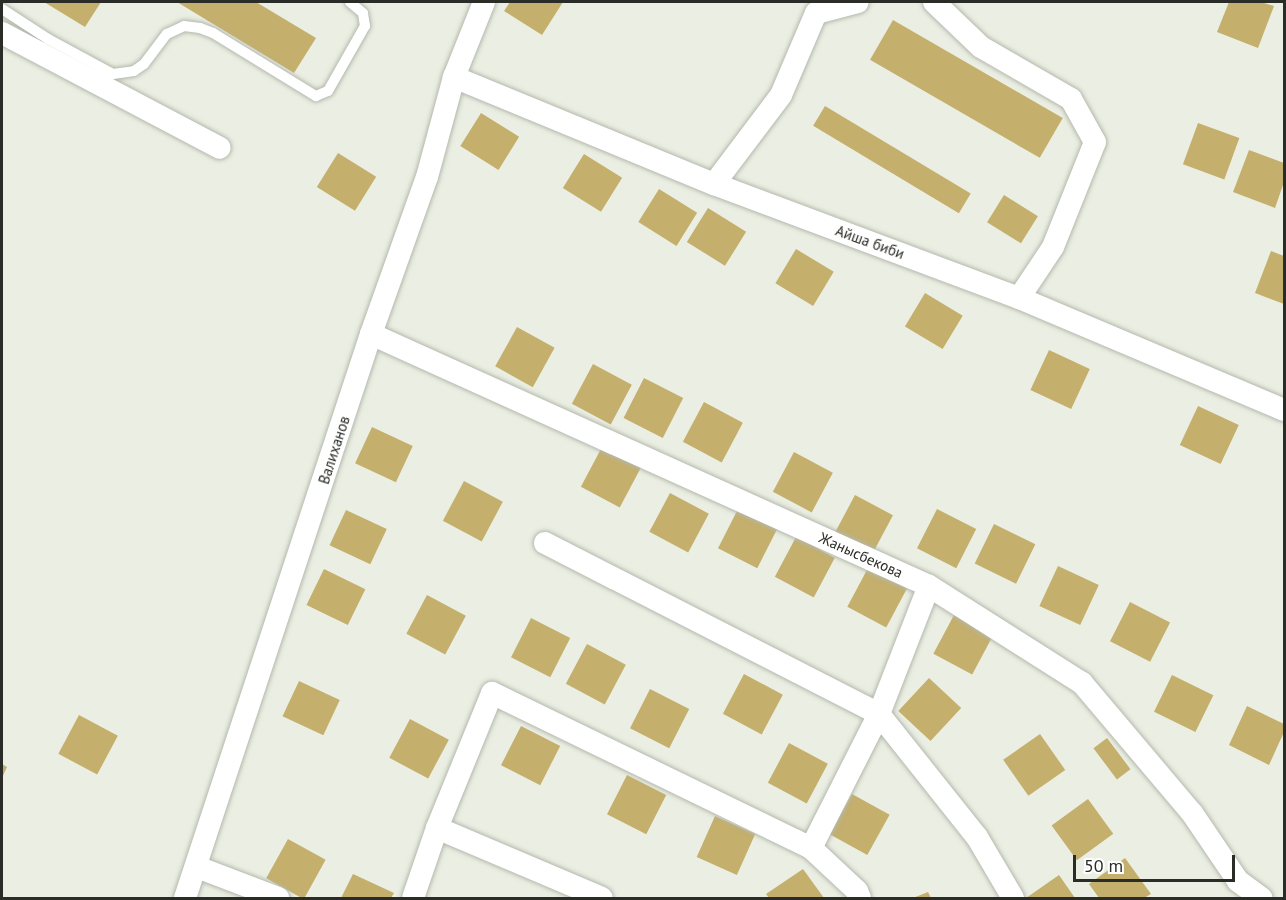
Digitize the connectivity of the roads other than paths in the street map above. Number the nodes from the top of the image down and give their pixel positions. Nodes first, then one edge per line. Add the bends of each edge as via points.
1 (350, 2) edge
2 (484, 2) edge
3 (858, 2) edge
4 (934, 2) edge
5 (2, 9) edge
6 (2, 33) edge
7 (454, 77) junction
8 (220, 148) dead end
9 (714, 184) junction
10 (1019, 298) junction
11 (371, 334) junction
12 (1284, 410) edge
13 (545, 543) dead end
14 (929, 586) junction
15 (879, 714) junction
16 (437, 828) junction
17 (811, 848) junction
18 (197, 867) junction
19 (185, 898) edge
20 (278, 898) edge
21 (412, 898) edge
22 (602, 898) edge
23 (860, 898) edge
24 (1013, 898) edge
25 (1261, 898) edge

1 - 5 lane via 363,13 365,26 328,91 316,96 200,28 184,26 167,34 144,64 134,71 113,74
2 - 7 street, Валиханов
3 - 9 street via 816,13 781,95
4 - 10 street via 981,47 1071,99 1095,142 1053,247
6 - 8 street
7 - 9 street, Айша биби
7 - 11 street, Валиханов via 427,177
9 - 10 street, Айша биби
10 - 12 street, Айша биби
11 - 14 street, Жанысбекова
11 - 18 street, Валиханов
13 - 15 street
14 - 15 street
14 - 25 street, Жанысбекова via 1082,683 1192,813 1238,881
15 - 17 street
15 - 24 street via 977,837
16 - 17 street via 492,693
16 - 21 street
16 - 22 street
17 - 23 street
18 - 19 street, Валиханов
18 - 20 street

